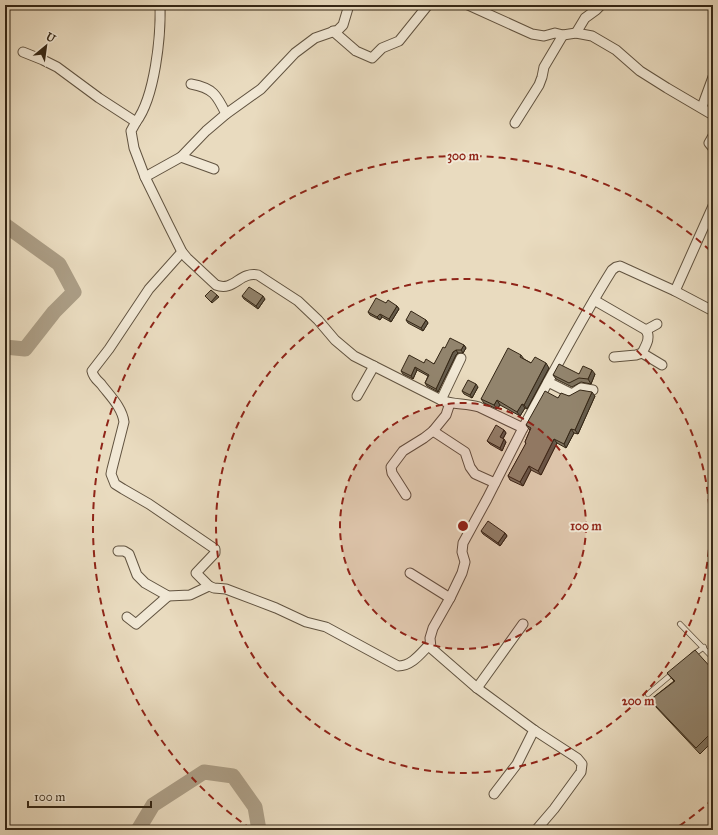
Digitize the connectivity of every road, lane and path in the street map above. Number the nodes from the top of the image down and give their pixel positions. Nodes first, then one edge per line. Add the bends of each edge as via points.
1 (160, 5) edge
2 (349, 5) edge
3 (428, 5) edge
4 (468, 5) edge
5 (601, 5) edge
6 (333, 31) junction
7 (576, 33) junction
8 (563, 35) junction
9 (23, 52) dead end
10 (713, 77) edge
11 (191, 84) dead end
12 (702, 107) junction
13 (226, 114) junction
14 (713, 114) edge
15 (136, 122) junction
16 (515, 123) dead end
17 (713, 136) edge
18 (713, 148) edge
19 (181, 157) junction
20 (214, 168) dead end
21 (145, 176) junction
22 (713, 206) edge
23 (182, 252) junction
24 (675, 291) junction
25 (594, 300) junction
26 (713, 311) edge
27 (657, 324) dead end
28 (646, 330) junction
29 (642, 353) junction
30 (614, 357) dead end
31 (461, 358) dead end
32 (662, 365) dead end
33 (374, 366) junction
34 (548, 382) junction
35 (593, 390) dead end
36 (357, 396) dead end
37 (441, 400) junction
38 (450, 403) junction
39 (523, 428) junction
40 (433, 431) junction
41 (495, 483) junction
42 (406, 495) dead end
43 (118, 551) dead end
44 (410, 573) dead end
45 (209, 586) junction
46 (168, 596) junction
47 (450, 598) junction
48 (127, 617) dead end
49 (523, 624) dead end
50 (680, 624) dead end
51 (430, 644) junction
52 (704, 647) junction
53 (713, 658) edge
54 (687, 661) edge
55 (676, 670) edge
56 (477, 688) junction
57 (648, 694) dead end
58 (534, 730) junction
59 (494, 794) dead end
60 (536, 830) edge

1 - 15 street via 161,23 152,77 146,101
2 - 6 street via 343,25
3 - 6 street via 399,41 382,48 372,58 356,51
4 - 8 street via 532,34
5 - 7 street via 585,18
6 - 13 street via 315,38 295,53 261,90
7 - 8 street
7 - 12 street via 592,36 616,50 640,71
8 - 16 street
9 - 15 street via 57,67 98,98
10 - 12 street
11 - 13 street via 215,94
12 - 14 street
13 - 19 street
15 - 21 street via 131,128 131,136
17 - 18 street via 709,143
19 - 20 street
19 - 21 street
21 - 23 street
22 - 24 street
23 - 33 street via 216,285 222,287 235,284 252,274 271,282 298,301 342,347
23 - 45 street via 149,289 92,371 123,414 124,422 111,474 115,484 150,504 215,548 215,553 196,573
24 - 25 street via 620,266 612,270
24 - 26 street
25 - 28 street
25 - 34 street
27 - 28 street
28 - 29 street via 649,339
29 - 30 street
29 - 32 street
31 - 37 street
33 - 36 street
33 - 37 street
34 - 35 street via 572,394 581,388
34 - 39 street
37 - 38 street
38 - 39 street via 472,404
38 - 40 street via 446,415
39 - 41 street
40 - 41 street via 465,452 475,474
40 - 42 street via 403,452 391,467
41 - 47 street via 463,543 465,562
43 - 46 street via 128,554 137,575 145,583
44 - 47 street
45 - 46 street via 190,595
45 - 51 street via 326,628 398,666 411,662
46 - 48 street via 136,624
47 - 51 street via 433,628
49 - 56 street
50 - 52 lane
51 - 56 street via 431,648
52 - 53 lane
52 - 54 lane
55 - 57 lane
56 - 58 street
58 - 59 street via 517,764
58 - 60 street via 577,758 582,764 581,772

